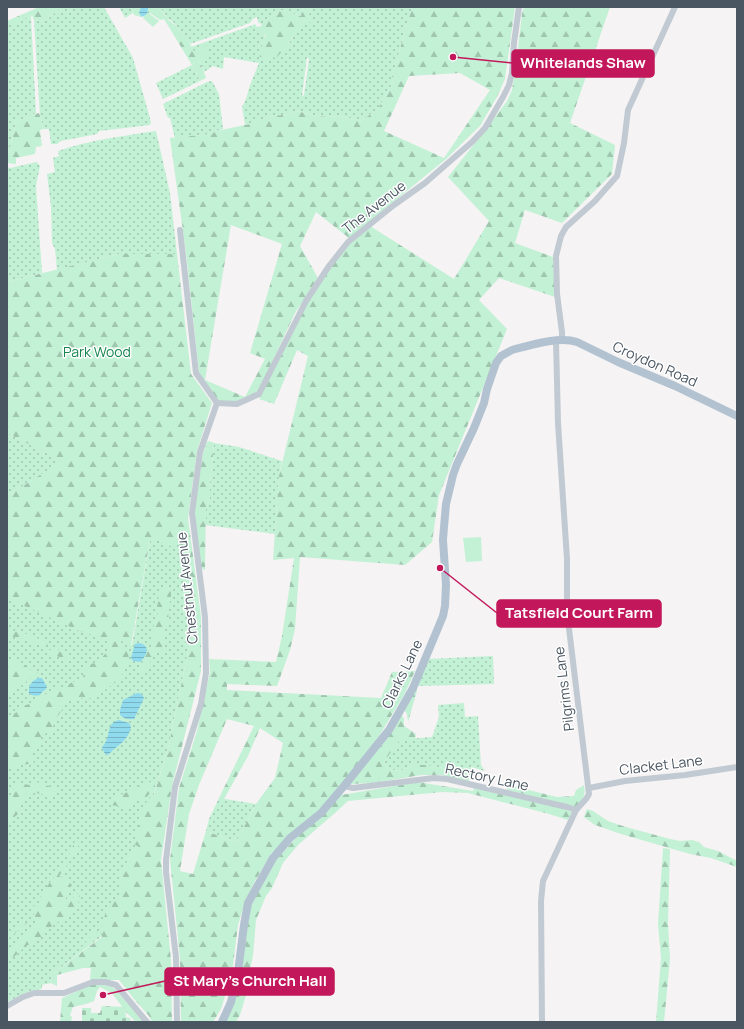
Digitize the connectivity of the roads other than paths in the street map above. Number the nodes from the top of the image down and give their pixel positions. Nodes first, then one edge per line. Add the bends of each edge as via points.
1 (520, 7) edge
2 (675, 7) edge
3 (180, 230) dead end
4 (559, 340) junction
5 (217, 403) junction
6 (737, 416) edge
7 (737, 767) edge
8 (344, 786) junction
9 (589, 788) junction
10 (576, 810) junction
11 (7, 1006) edge
12 (147, 1022) edge
13 (177, 1022) edge
14 (222, 1022) edge
15 (542, 1022) edge

1 - 5 street, The Avenue via 512,73 504,97 485,128 425,183 394,204 348,242 328,266 306,302 259,394 237,404
2 - 4 street, Pilgrims Lane via 628,110 617,176 595,201 566,227 561,236 556,256 562,332
3 - 5 street via 196,373
4 - 6 main road, Croydon Road via 576,342
4 - 8 main road, Clarks Lane via 512,350 501,356 496,363 484,403 457,464 446,504 443,535 446,586 441,622 413,688 389,730
4 - 9 street, Pilgrims Lane via 558,422 567,559 567,612
5 - 13 street, Chestnut Avenue via 200,452 192,513 205,617 206,673 201,704 175,787 166,860 176,957
7 - 9 street, Clacket Lane
8 - 10 street, Rectory Lane via 353,788 434,778 447,779
8 - 14 main road, Clarks Lane via 321,813 290,838 277,853 248,903 238,972 231,1002
9 - 10 street via 589,794
10 - 15 street via 543,881
11 - 12 street via 34,993 64,993 93,982 105,982 116,985

